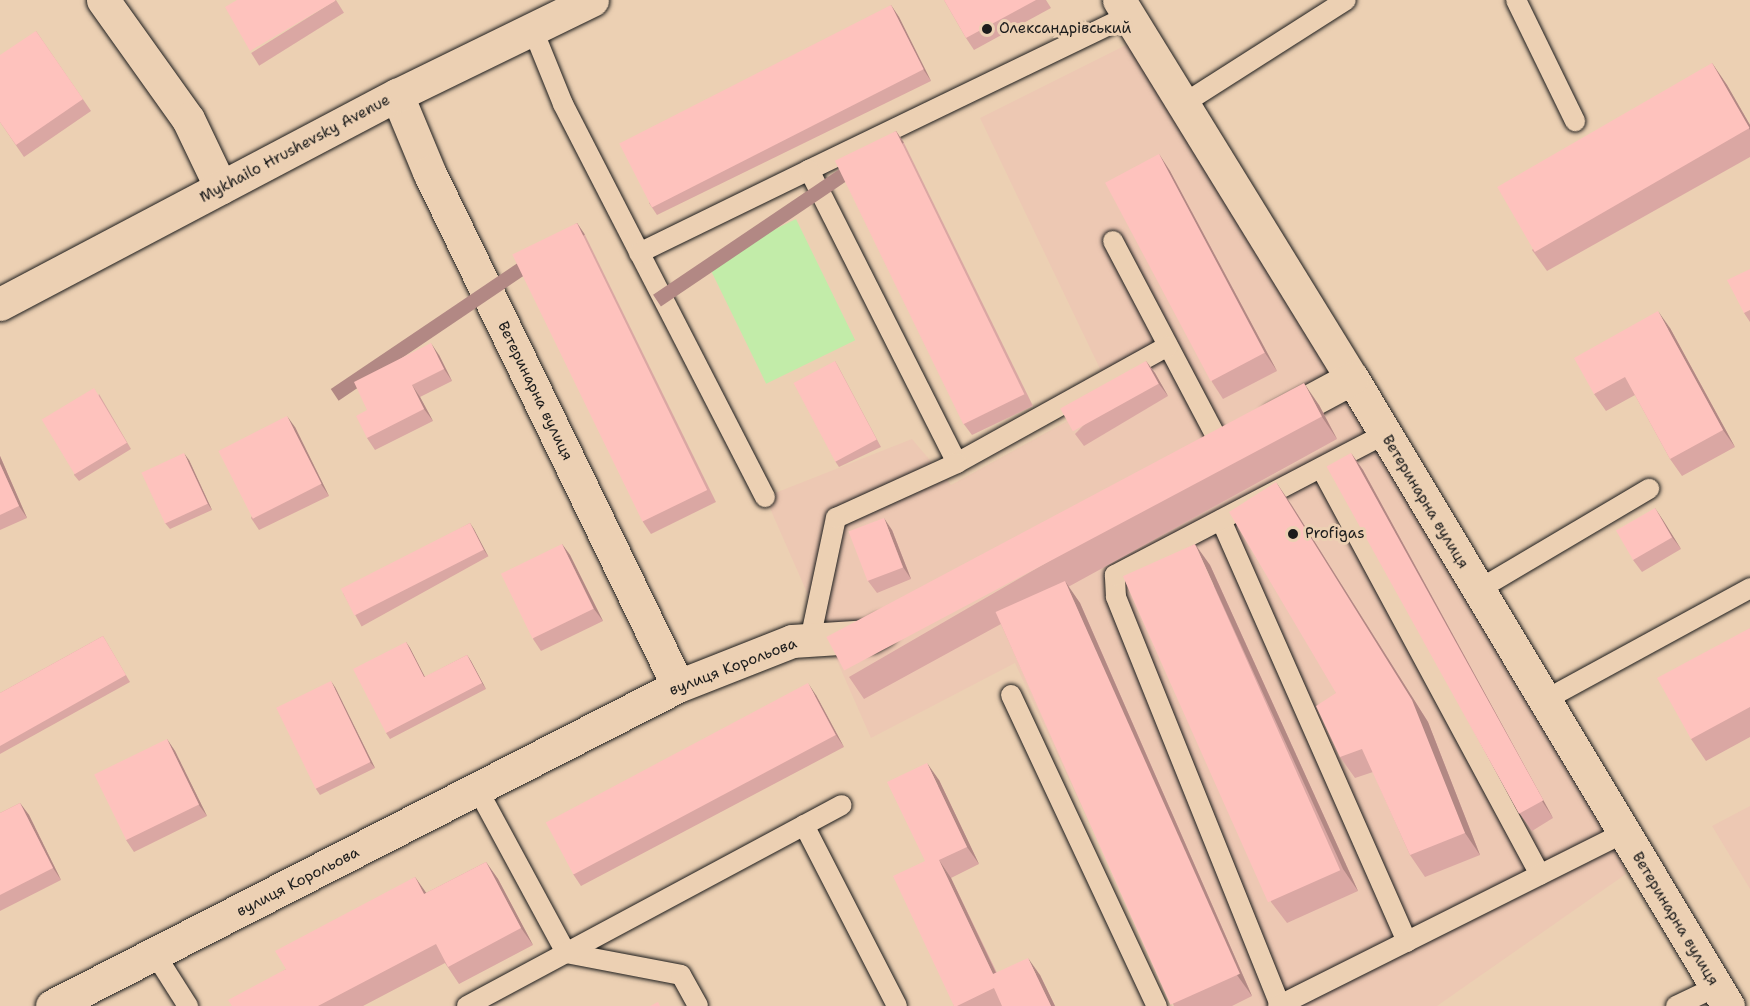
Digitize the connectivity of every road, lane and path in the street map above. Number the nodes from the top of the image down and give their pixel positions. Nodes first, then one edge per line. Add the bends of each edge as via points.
1 (103, 0) edge
2 (592, 0) edge
3 (1346, 0) edge
4 (1516, 0) edge
5 (1124, 8) edge
6 (533, 30) junction
7 (397, 95) junction
8 (1183, 104) junction
9 (1575, 121) dead end
10 (809, 170) junction
11 (221, 188) junction
12 (1113, 241) dead end
13 (639, 253) junction
14 (0, 304) edge
15 (1168, 346) junction
16 (1352, 378) junction
17 (1385, 434) junction
18 (1222, 448) junction
19 (957, 463) junction
20 (1191, 465) edge
21 (1321, 468) junction
22 (1649, 489) dead end
23 (765, 497) dead end
24 (1221, 520) junction
25 (1750, 588) edge
26 (1478, 590) junction
27 (911, 614) edge
28 (810, 639) junction
29 (678, 686) junction
30 (1011, 695) dead end
31 (1545, 700) junction
32 (477, 790) junction
33 (842, 805) dead end
34 (804, 825) junction
35 (1624, 833) junction
36 (1540, 875) junction
37 (1407, 942) junction
38 (566, 953) junction
39 (155, 954) junction
40 (1722, 997) edge
41 (52, 1006) edge
42 (188, 1006) edge
43 (466, 1006) edge
44 (698, 1006) edge
45 (897, 1006) edge
46 (1157, 1006) edge
47 (1279, 1006) edge
48 (1676, 1006) edge

1 - 11 street via 188,119
2 - 6 street, Mykhailo Hrushevsky Avenue
3 - 8 lane
4 - 9 lane
5 - 8 street, Ветеринарна вулиця
5 - 10 lane
6 - 7 street, Mykhailo Hrushevsky Avenue
6 - 13 lane via 563,104
7 - 11 street, Mykhailo Hrushevsky Avenue
7 - 29 street, Ветеринарна вулиця via 429,171
8 - 16 street, Ветеринарна вулиця
10 - 13 lane
10 - 19 lane
11 - 14 street, Mykhailo Hrushevsky Avenue
12 - 15 lane
13 - 23 lane
15 - 18 lane
15 - 19 lane
16 - 17 street, Ветеринарна вулиця
16 - 18 street
17 - 21 lane
17 - 26 street, Ветеринарна вулиця
18 - 20 street
19 - 28 lane via 836,518
21 - 24 lane
21 - 36 lane
22 - 26 lane
24 - 37 lane
24 - 47 lane via 1115,575 1116,597
25 - 31 lane
26 - 31 street, Ветеринарна вулиця
27 - 28 street, вулиця Корольова via 870,636
28 - 29 street, вулиця Корольова via 792,641
29 - 32 street, вулиця Корольова
30 - 46 lane
31 - 35 street, Ветеринарна вулиця
32 - 38 lane
32 - 39 street, вулиця Корольова
33 - 34 lane
34 - 38 lane
34 - 45 lane
35 - 36 lane
35 - 40 street, Ветеринарна вулиця
36 - 37 lane
37 - 47 lane
38 - 43 lane
38 - 44 lane via 681,975
39 - 41 street, вулиця Корольова
39 - 42 lane
40 - 48 lane

